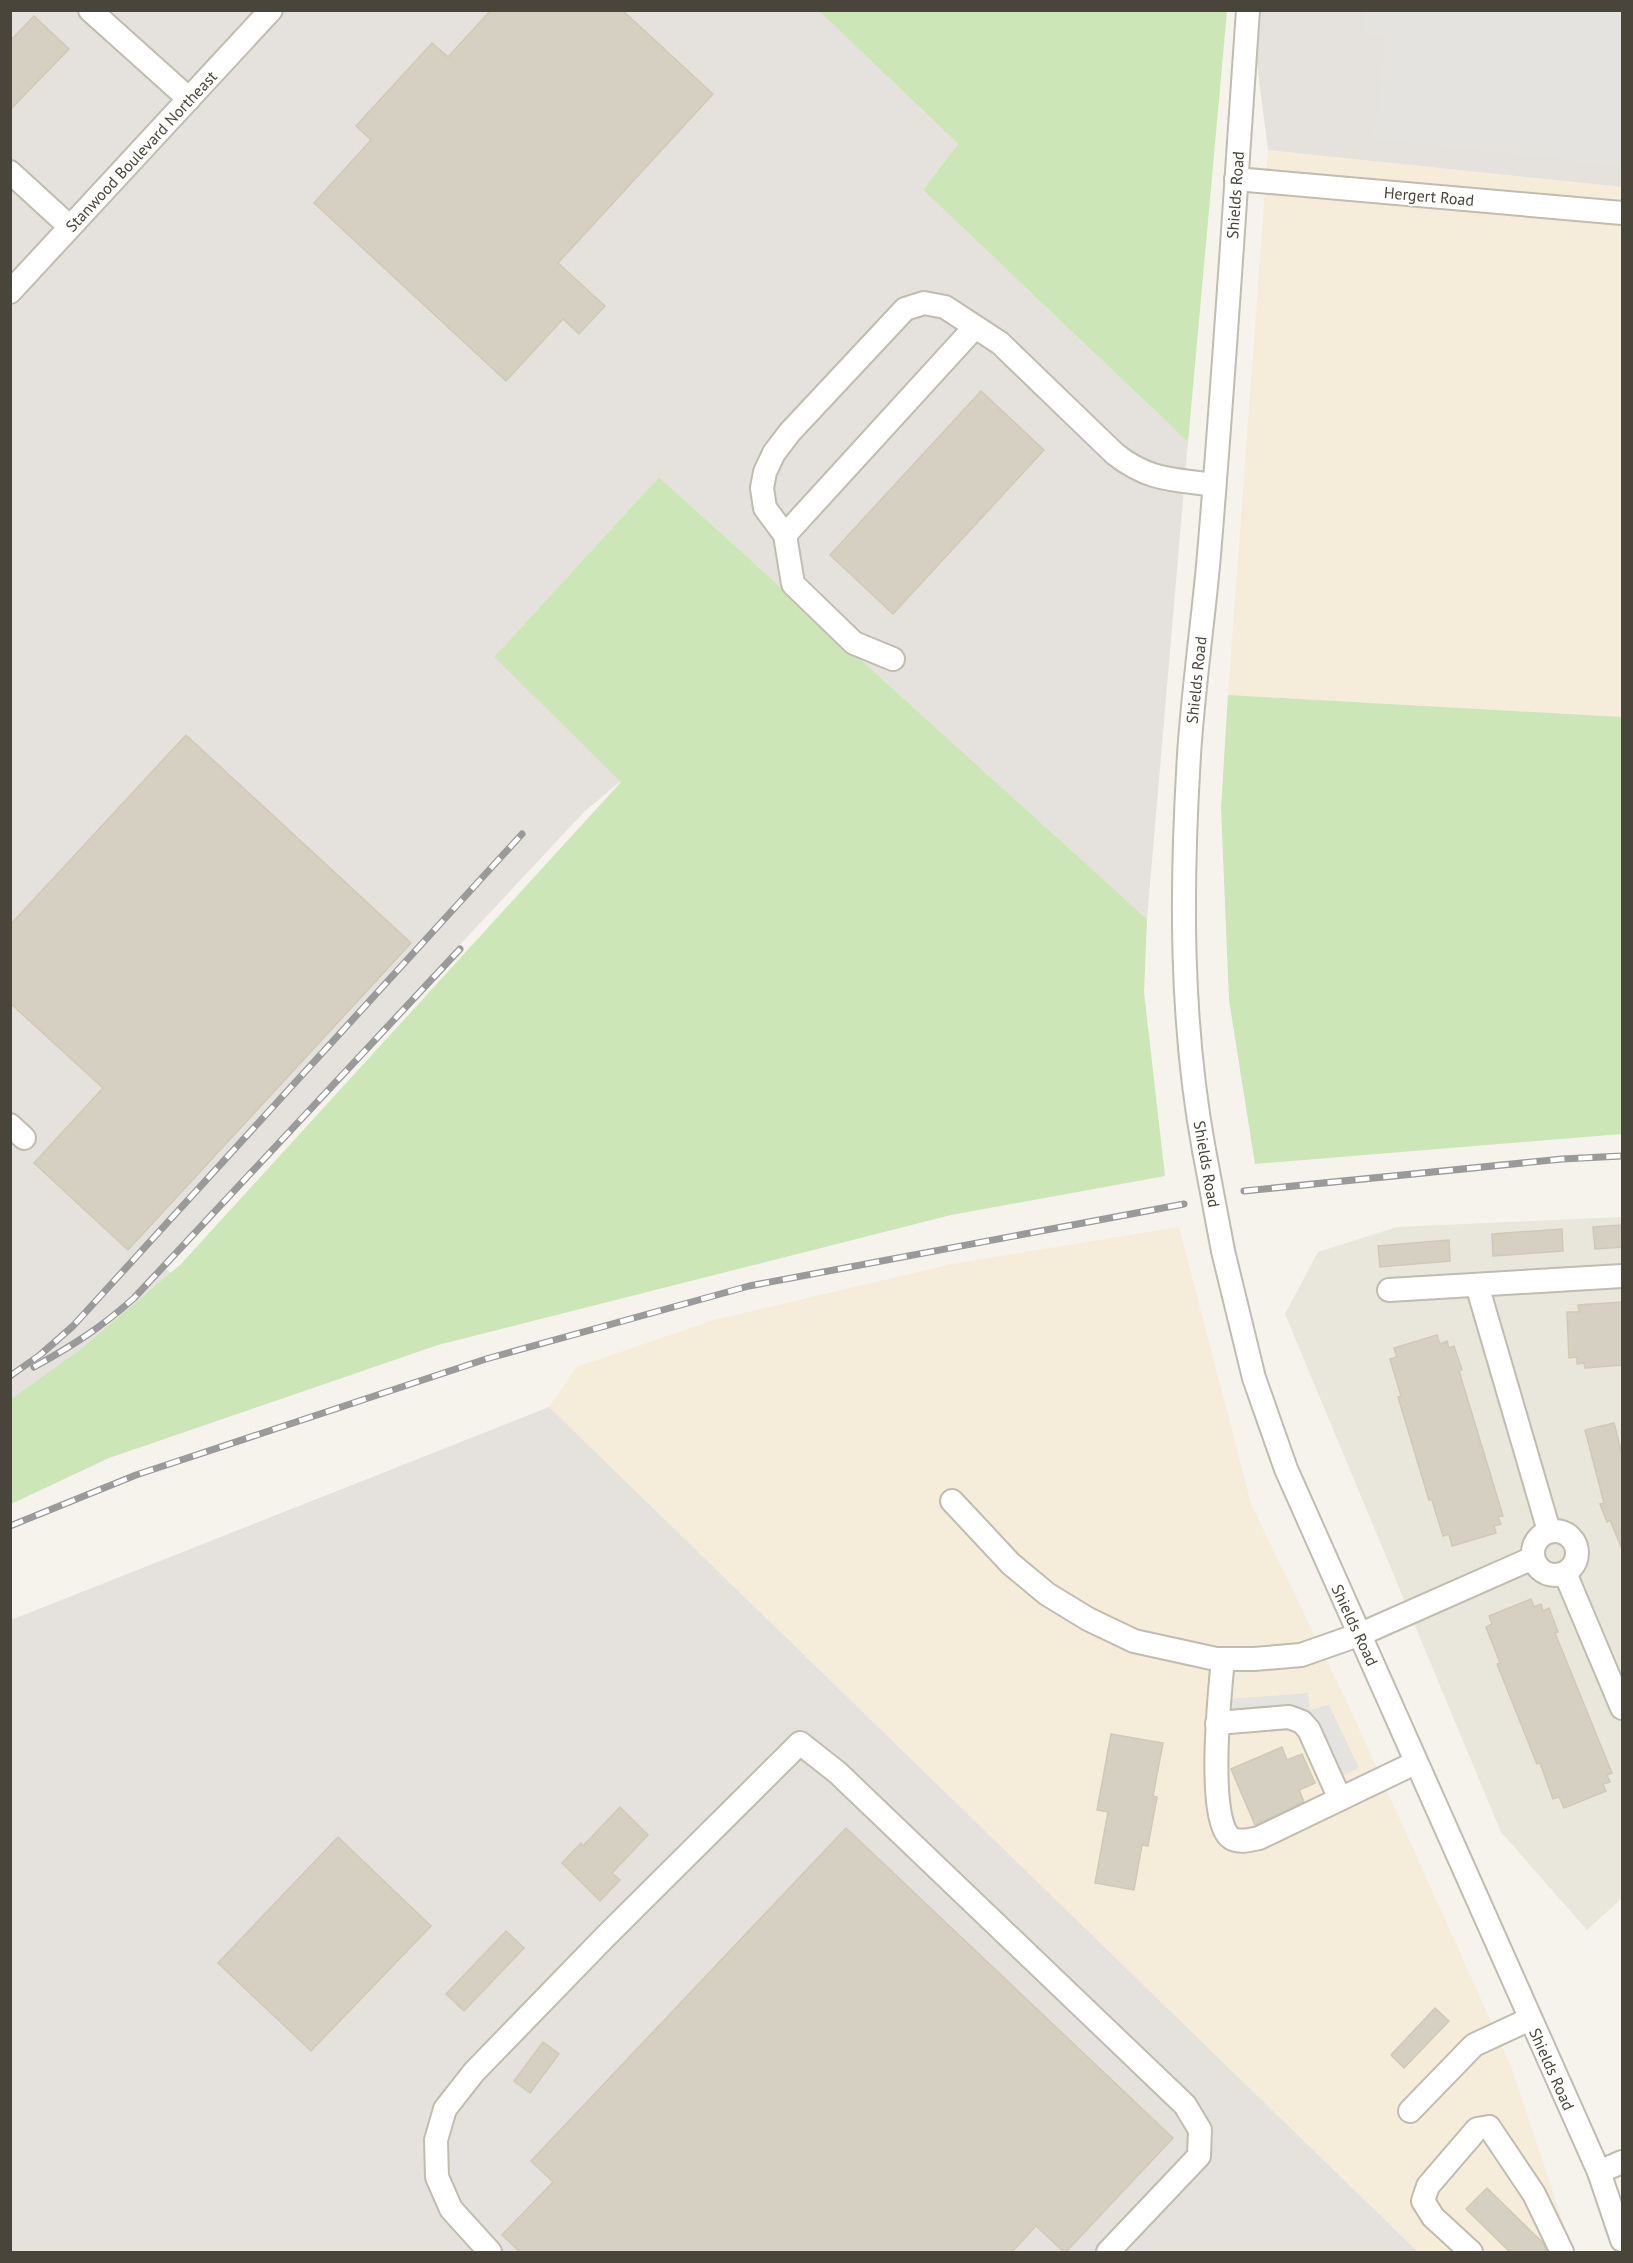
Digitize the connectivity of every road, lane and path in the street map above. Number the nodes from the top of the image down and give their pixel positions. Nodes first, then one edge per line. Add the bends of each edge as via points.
1 (90, 10) edge
2 (271, 10) edge
3 (1248, 10) edge
4 (189, 99) junction
5 (10, 172) edge
6 (1236, 179) junction
7 (1623, 213) edge
8 (70, 228) junction
9 (10, 292) edge
10 (975, 327) junction
11 (1214, 485) junction
12 (785, 535) junction
13 (893, 659) dead end
14 (1623, 1276) edge
15 (1477, 1285) junction
16 (1389, 1290) dead end
17 (952, 1502) dead end
18 (1549, 1531) junction
19 (1533, 1558) junction
20 (1565, 1573) junction
21 (1361, 1634) junction
22 (1223, 1659) junction
23 (1623, 1708) edge
24 (1217, 1723) junction
25 (1415, 1762) junction
26 (1340, 1800) junction
27 (1530, 2019) junction
28 (1410, 2110) dead end
29 (1623, 2162) edge
30 (1599, 2172) junction
31 (1623, 2240) edge
32 (490, 2253) edge
33 (1108, 2253) edge
34 (1472, 2253) edge
35 (1562, 2253) edge

1 - 4 street
2 - 4 street, Stanwood Boulevard Northeast
3 - 6 street, Shields Road
4 - 8 street, Stanwood Boulevard Northeast
5 - 8 street
6 - 7 street, Hergert Road
6 - 11 street, Shields Road
8 - 9 street, Stanwood Boulevard Northeast
10 - 11 street via 1000,343 1131,466 1164,478
10 - 12 street
10 - 12 street via 945,307 924,303 905,309 790,432 774,453 762,488 765,508
11 - 21 street, Shields Road, bridge via 1189,753 1185,861 1188,1037 1223,1251 1254,1378 1286,1469
12 - 13 street via 793,584 854,643
14 - 15 street
15 - 16 street
15 - 18 street
17 - 22 street via 1011,1564 1047,1594 1088,1619 1134,1641
18 - 19 street via 1536,1540
18 - 20 street via 1569,1535 1577,1548 1575,1563
19 - 20 street via 1544,1573
19 - 21 street
20 - 23 street
21 - 22 street via 1300,1655
21 - 25 street, Shields Road
22 - 24 street
24 - 26 street via 1289,1717 1302,1722
24 - 26 street via 1218,1811 1222,1827 1232,1838 1245,1842 1258,1838
25 - 26 street
25 - 27 street, Shields Road
27 - 28 street via 1474,2045
27 - 30 street, Shields Road
29 - 30 street
30 - 31 street, Shields Road
32 - 33 street via 451,2209 436,2177 435,2140 446,2109 490,2055 800,1743 838,1773 1185,2105 1200,2130 1199,2156
34 - 35 street via 1433,2217 1423,2201 1428,2186 1477,2129 1489,2127 1534,2194

